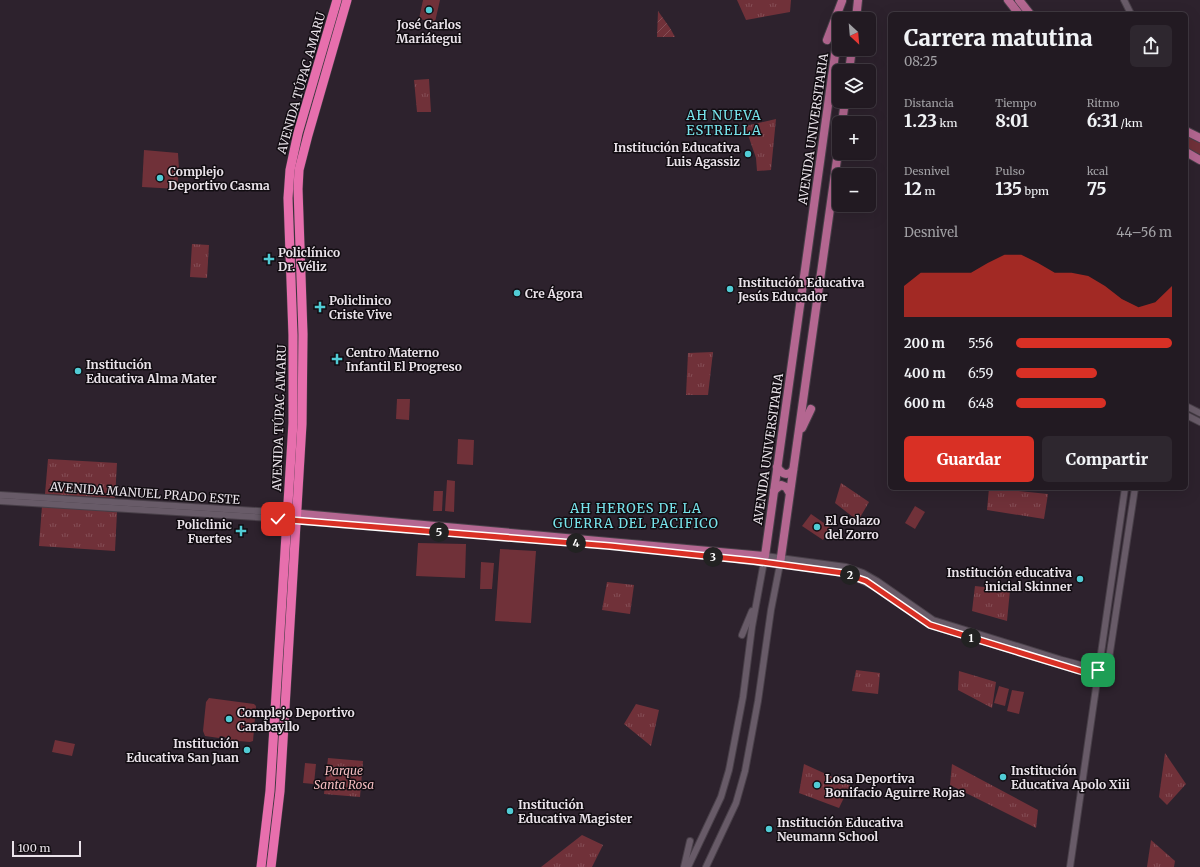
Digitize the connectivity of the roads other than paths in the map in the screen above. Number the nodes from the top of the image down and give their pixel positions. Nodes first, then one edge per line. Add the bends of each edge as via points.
1 (337, 0) edge
2 (347, 0) edge
3 (858, 0) edge
4 (1008, 0) edge
5 (1019, 0) edge
6 (1124, 0) edge
7 (842, 1) edge
8 (857, 10) edge
9 (841, 12) edge
10 (1017, 12) edge
11 (1028, 12) edge
12 (1130, 12) edge
13 (827, 40) dead end
14 (835, 56) edge
15 (1188, 131) edge
16 (1200, 138) edge
17 (1188, 153) edge
18 (837, 160) edge
19 (1200, 160) edge
20 (1188, 407) edge
21 (811, 409) dead end
22 (1200, 413) edge
23 (1188, 416) edge
24 (1200, 422) edge
25 (798, 438) junction
26 (777, 467) junction
27 (793, 470) junction
28 (1125, 490) edge
29 (1135, 490) edge
30 (774, 491) junction
31 (789, 492) junction
32 (0, 495) edge
33 (0, 501) edge
34 (288, 516) junction
35 (297, 517) junction
36 (765, 559) junction
37 (780, 561) junction
38 (757, 599) junction
39 (742, 635) dead end
40 (1098, 673) junction
41 (690, 841) dead end
42 (261, 867) edge
43 (271, 867) edge
44 (684, 867) edge
45 (688, 867) edge
46 (706, 867) edge
47 (1070, 867) edge

1 - 34 highway, AVENIDA TÚPAC AMARU via 298,133 290,170 288,198 294,380
2 - 35 highway, AVENIDA TÚPAC AMARU via 299,175 303,380
3 - 8 main road
4 - 10 main road
5 - 11 main road
6 - 12 street
7 - 9 main road
7 - 13 main road
14 - 26 main road, AVENIDA UNIVERSITARIA
15 - 16 main road
17 - 19 main road
18 - 25 main road
20 - 22 street
21 - 25 main road
23 - 24 street
25 - 27 main road
26 - 27 main road via 784,474
26 - 30 main road, AVENIDA UNIVERSITARIA
27 - 31 main road
28 - 40 street
29 - 40 street via 1106,675
30 - 31 main road via 781,486 786,487
30 - 36 main road, AVENIDA UNIVERSITARIA
31 - 37 main road
32 - 34 street, AVENIDA MANUEL PRADO ESTE
33 - 34 street, AVENIDA MANUEL PRADO ESTE
34 - 35 main road
34 - 42 highway, AVENIDA TÚPAC AMARU via 270,791
35 - 36 main road
35 - 43 highway, AVENIDA TÚPAC AMARU via 280,791
36 - 37 main road
36 - 38 street, AVENIDA UNIVERSITARIA
37 - 40 street via 850,575 873,586 930,625
37 - 46 street via 745,771 736,803
38 - 39 street
38 - 45 street, AVENIDA UNIVERSITARIA via 743,697 729,770 721,797
40 - 47 street
41 - 44 street

